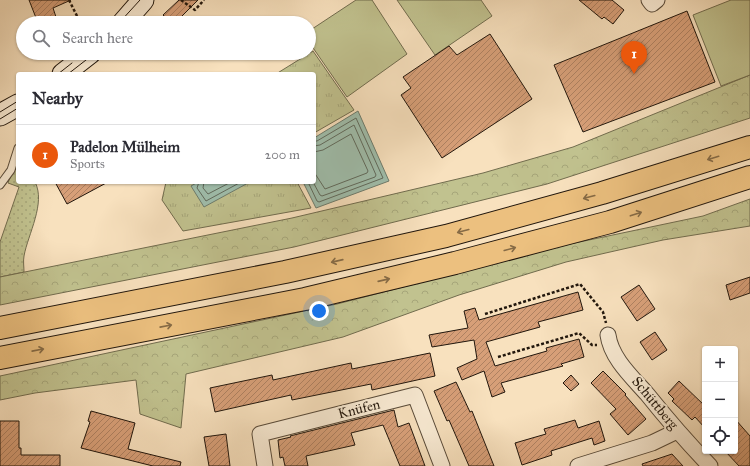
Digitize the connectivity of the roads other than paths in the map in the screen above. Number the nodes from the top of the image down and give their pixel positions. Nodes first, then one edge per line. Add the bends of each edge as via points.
1 (143, 0) edge
2 (649, 0) edge
3 (657, 0) edge
4 (129, 16) edge
5 (81, 60) edge
6 (66, 72) edge
7 (16, 106) edge
8 (0, 115) edge
9 (750, 147) edge
10 (16, 154) edge
11 (750, 177) edge
12 (0, 185) edge
13 (0, 328) edge
14 (609, 339) road end
15 (0, 358) edge
16 (677, 431) junction
17 (265, 466) edge
18 (442, 466) edge
19 (578, 466) edge
20 (710, 466) edge

1 - 4 street
2 - 3 street via 652,4
5 - 6 street
7 - 8 street
9 -> 13 highway via 602,193 446,236 284,272
10 - 12 lane via 11,170
15 -> 11 highway via 305,299 455,264 610,222
14 - 16 street, Schüttberg via 620,363
16 - 19 street via 652,443
16 - 20 street, Schüttberg
17 - 18 street, Knüfen via 260,434 415,395

